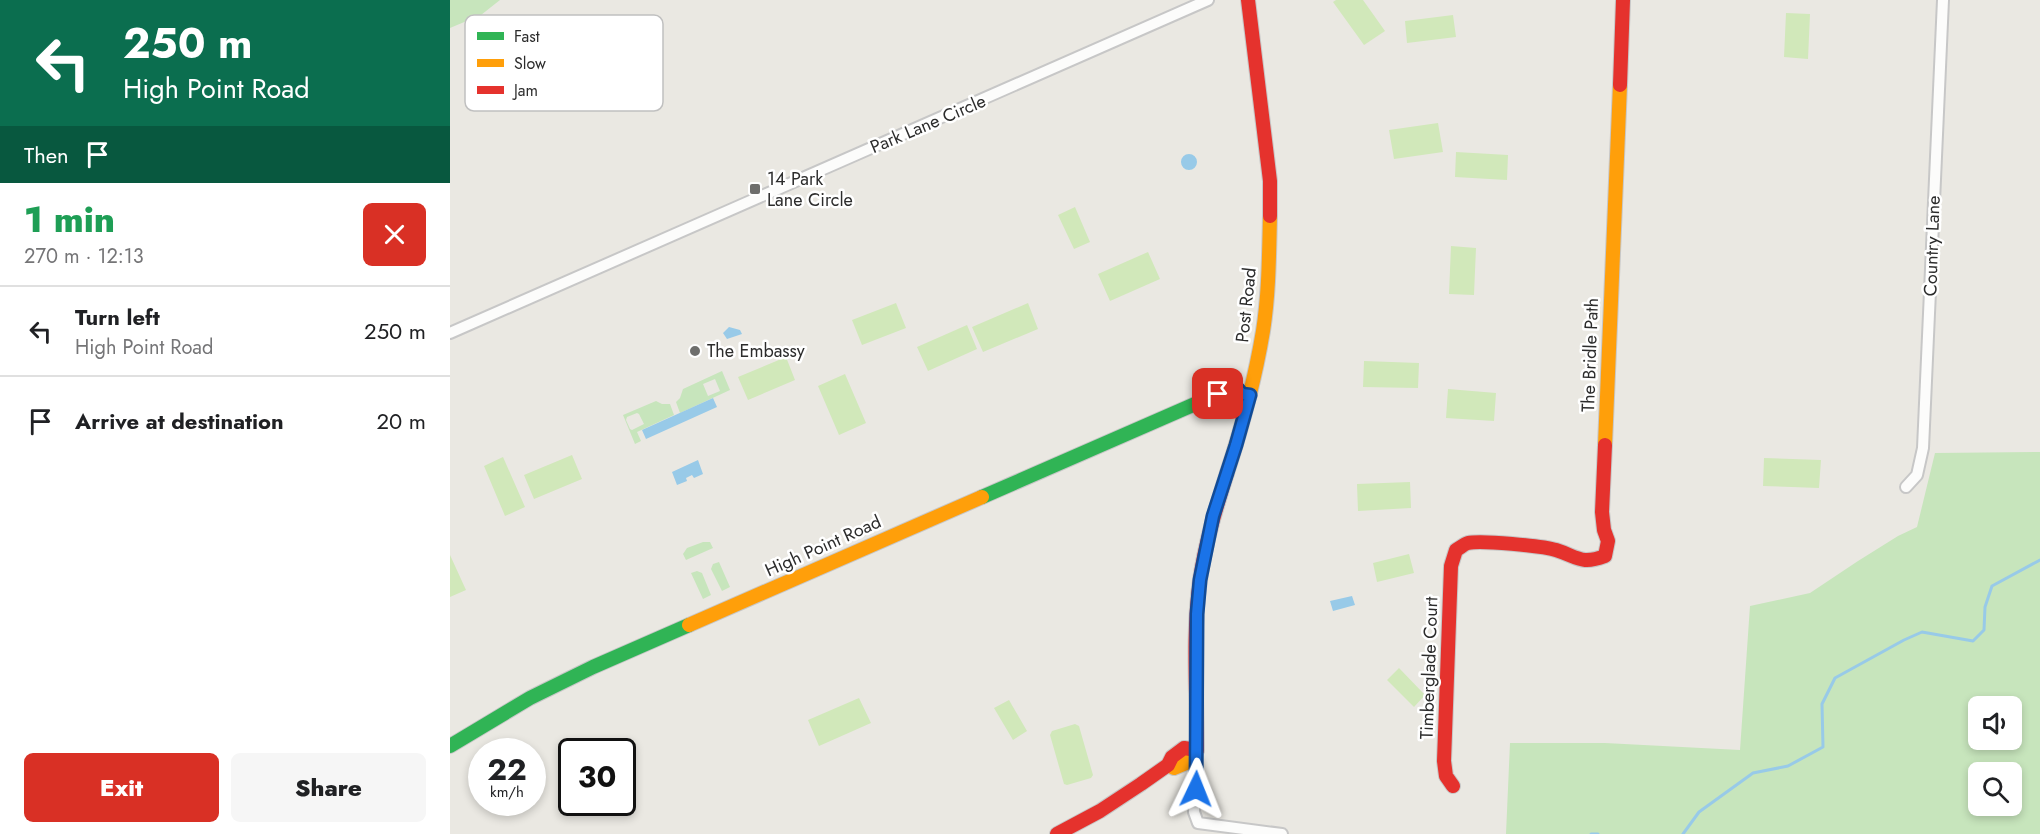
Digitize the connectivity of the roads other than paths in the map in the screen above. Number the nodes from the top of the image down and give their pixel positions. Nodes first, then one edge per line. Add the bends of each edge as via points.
1 (1208, 0) edge
2 (1248, 0) edge
3 (1623, 0) edge
4 (1943, 0) edge
5 (450, 333) edge
6 (1246, 394) junction
7 (1906, 487) dead end
8 (1456, 550) joint
9 (450, 746) edge
10 (1197, 750) junction
11 (1453, 786) dead end
12 (1057, 834) edge
13 (1282, 834) edge

1 - 5 street, Park Lane Circle
2 - 6 street, Post Road via 1269,182 1269,268 1263,330
3 - 8 street, The Bridle Path via 1602,512 1608,541 1605,556 1592,561 1527,545 1469,543
4 - 7 street, Country Lane via 1923,448 1917,475
6 - 9 street, High Point Road via 1238,389 1223,389 593,667 530,698
6 - 10 street, Post Road via 1200,580
8 - 11 street, Timberglade Court via 1451,566 1444,761 1446,776
10 - 12 street via 1186,764 1174,768 1168,765 1086,820
10 - 13 street, Post Road via 1194,812 1198,823

